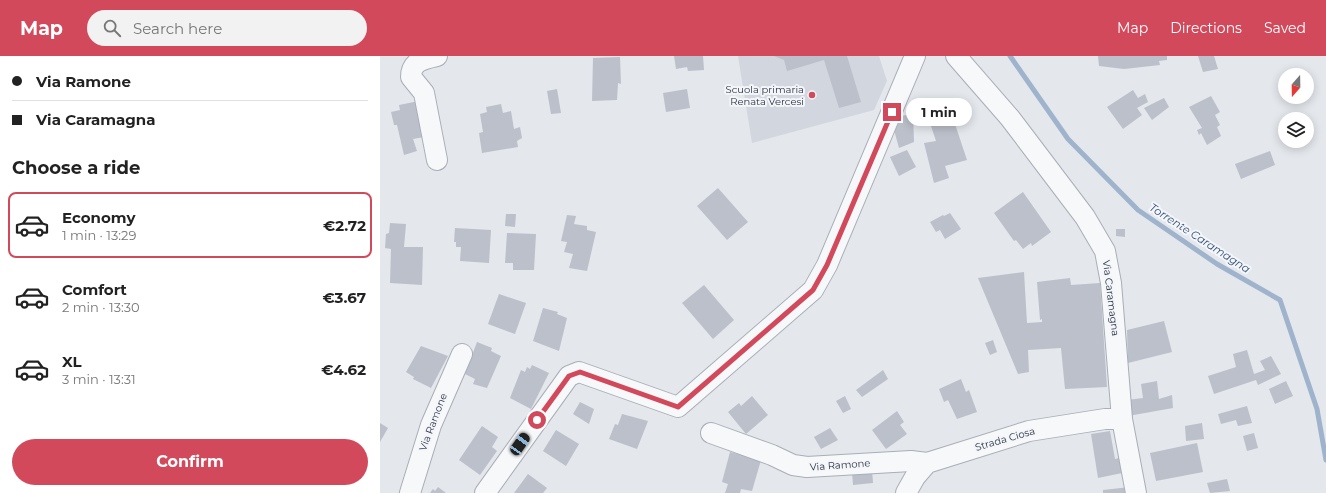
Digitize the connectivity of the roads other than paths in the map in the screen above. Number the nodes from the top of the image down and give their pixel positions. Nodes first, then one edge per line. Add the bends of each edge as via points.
1 (437, 56) edge
2 (915, 56) edge
3 (956, 56) edge
4 (437, 160) dead end
5 (462, 354) dead end
6 (1122, 419) junction
7 (711, 433) dead end
8 (927, 463) junction
9 (410, 493) edge
10 (485, 493) edge
11 (906, 493) edge
12 (1136, 493) edge

1 - 4 street via 414,65 411,77 424,93
2 - 10 street via 827,265 813,290 678,407 580,372 569,376
3 - 6 street, Via Caramagna via 1010,118 1085,216 1105,251 1112,283
5 - 9 street, Via Ramone via 431,425
6 - 8 street, Strada Ciosa via 1028,430
6 - 12 street, Via Caramagna
7 - 8 street, Via Ramone via 792,465 807,467 910,461
8 - 11 street

